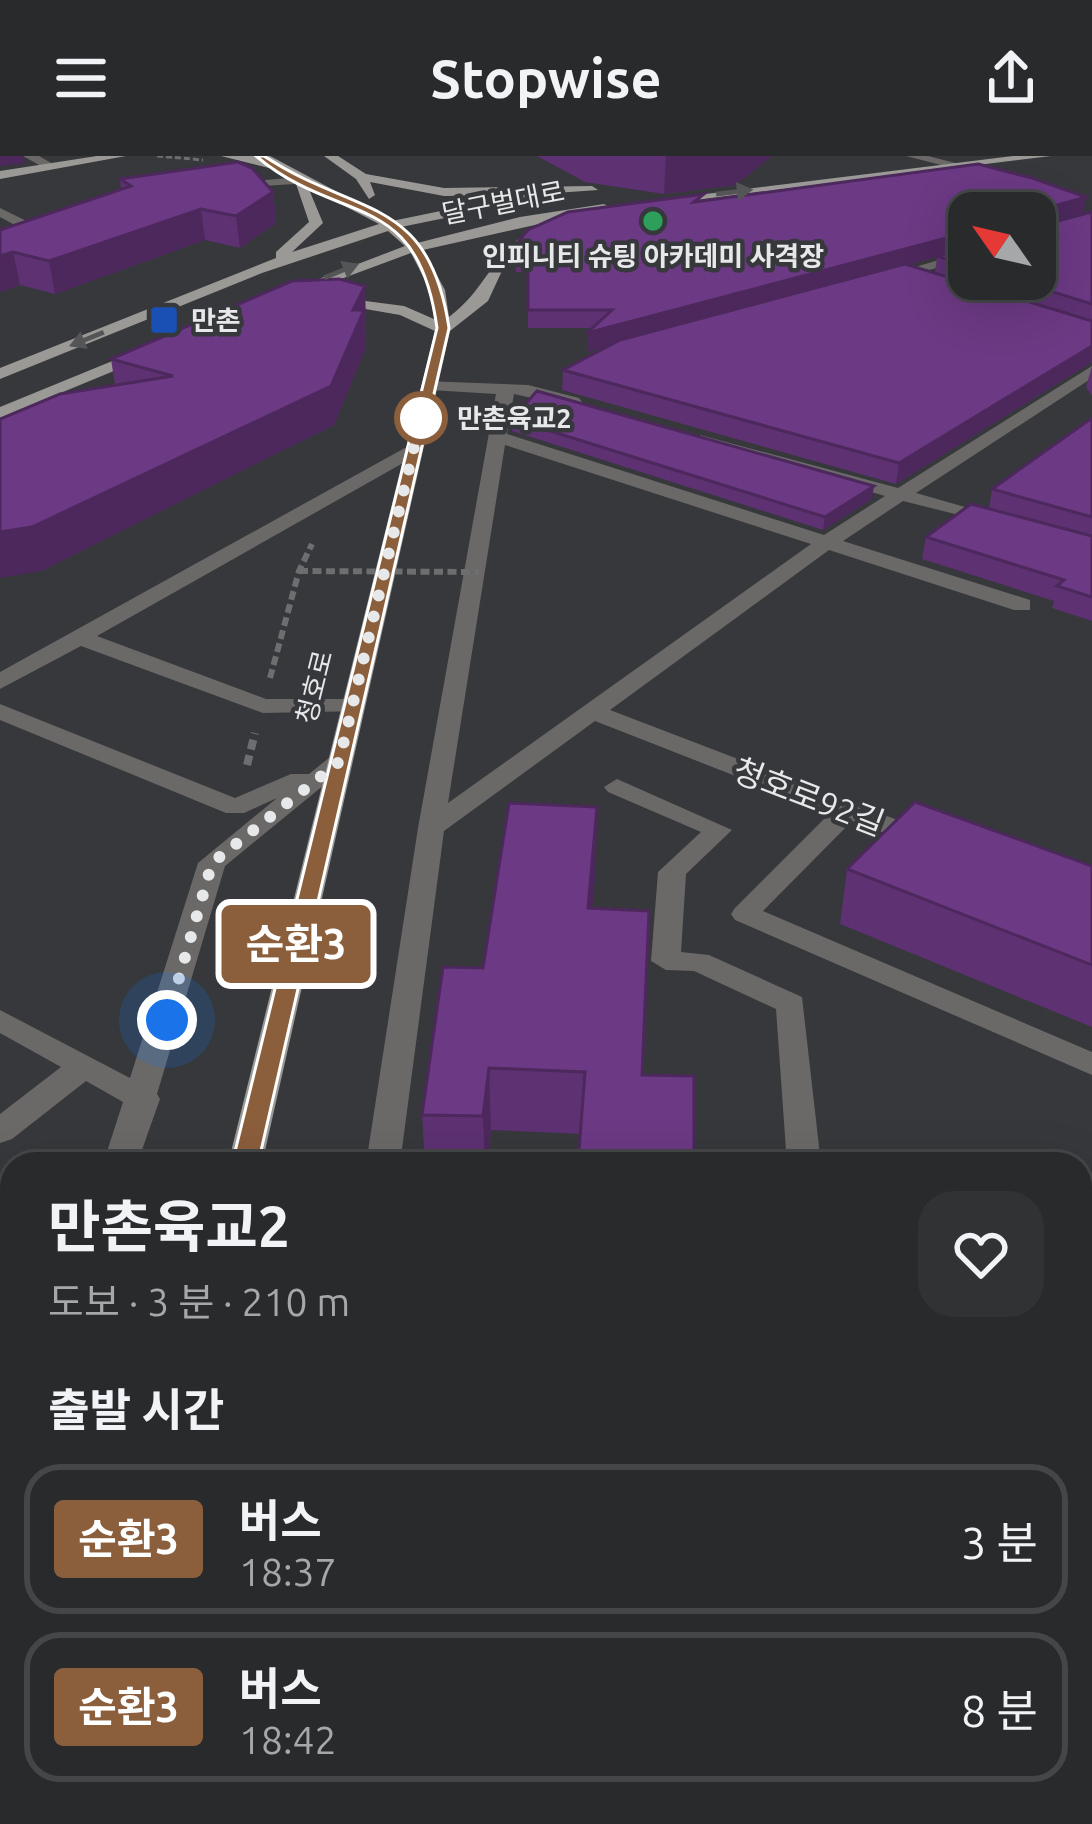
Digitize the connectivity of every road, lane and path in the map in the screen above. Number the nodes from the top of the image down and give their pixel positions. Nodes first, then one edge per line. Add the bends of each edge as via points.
1 (29, 156) edge
2 (120, 156) edge
3 (227, 156) edge
4 (330, 156) edge
5 (912, 156) edge
6 (1045, 156) edge
7 (267, 160) edge
8 (962, 166) junction
9 (52, 167) junction
10 (0, 175) edge
11 (362, 178) junction
12 (1016, 181) edge
13 (298, 182) junction
14 (614, 187) dead end
15 (201, 188) edge
16 (592, 190) junction
17 (650, 202) edge
18 (376, 211) junction
19 (0, 212) edge
20 (394, 225) junction
21 (410, 241) junction
22 (0, 256) edge
23 (948, 261) edge
24 (254, 272) junction
25 (905, 273) junction
26 (860, 285) edge
27 (946, 286) edge
28 (443, 328) junction
29 (166, 344) edge
30 (1092, 371) edge
31 (0, 374) edge
32 (549, 380) dead end
33 (430, 385) junction
34 (517, 389) junction
35 (589, 406) edge
36 (0, 413) edge
37 (676, 431) edge
38 (498, 437) junction
39 (412, 450) junction
40 (904, 495) junction
41 (320, 500) junction
42 (1013, 526) edge
43 (830, 539) junction
44 (299, 571) junction
45 (479, 572) junction
46 (1022, 605) dead end
47 (78, 637) junction
48 (0, 682) edge
49 (263, 706) junction
50 (353, 706) junction
51 (0, 711) edge
52 (595, 712) junction
53 (339, 762) junction
54 (617, 787) dead end
55 (235, 807) junction
56 (846, 812) junction
57 (431, 828) junction
58 (958, 851) edge
59 (0, 1020) edge
60 (86, 1064) junction
61 (1092, 1064) edge
62 (144, 1099) junction
63 (0, 1131) edge
64 (124, 1152) edge
65 (248, 1152) edge
66 (385, 1152) edge
67 (803, 1152) edge

1 - 9 street
2 - 9 main road
3 - 7 main road
4 - 11 main road
5 - 8 street
6 - 8 main road
7 - 13 main road
8 - 12 street
17 -> 8 main road
9 - 10 main road
11 - 16 main road via 444,192
11 - 18 main road
13 - 15 street
13 - 18 main road
13 - 24 main road via 316,223
14 - 16 main road, 달구벌대로
16 - 20 main road, 달구벌대로
18 - 20 main road
19 - 22 street via 48,237
20 - 21 main road
20 - 24 main road, 달구벌대로
21 - 28 main road, 청호로 via 436,280
28 -> 21 main road, 달구벌대로 via 362,302 267,306
21 - 28 main road, 달구벌대로 via 626,205 520,240 483,298
23 - 25 street
24 -> 31 main road, 달구벌대로
25 - 26 street
25 - 27 street
28 - 33 main road, 청호로
29 - 36 main road
30 - 40 street
32 - 34 street
33 - 34 street
33 - 39 main road, 청호로
34 - 35 street
34 - 38 street
37 - 40 street
38 - 43 street
38 - 45 street
39 - 41 street
39 - 50 main road, 청호로
40 - 42 street
40 - 43 street
41 - 44 path via 320,527
41 - 47 street
43 - 46 street
43 - 52 street
44 - 45 path, bridge
44 - 49 path
45 - 57 street
47 - 48 street
47 - 49 street
49 - 50 street
49 - 55 path
50 - 53 main road, 청호로
51 - 55 street
52 - 56 street, 청호로92길
52 - 57 street
53 - 55 street
53 - 62 street via 212,863
53 - 65 main road, 청호로
54 - 67 street via 719,830 671,872 666,962 699,962 791,1004
56 - 58 street, 청호로92길
56 - 61 street via 745,914
57 - 66 street
59 - 60 street
60 - 62 street
60 - 63 street
62 - 64 street

